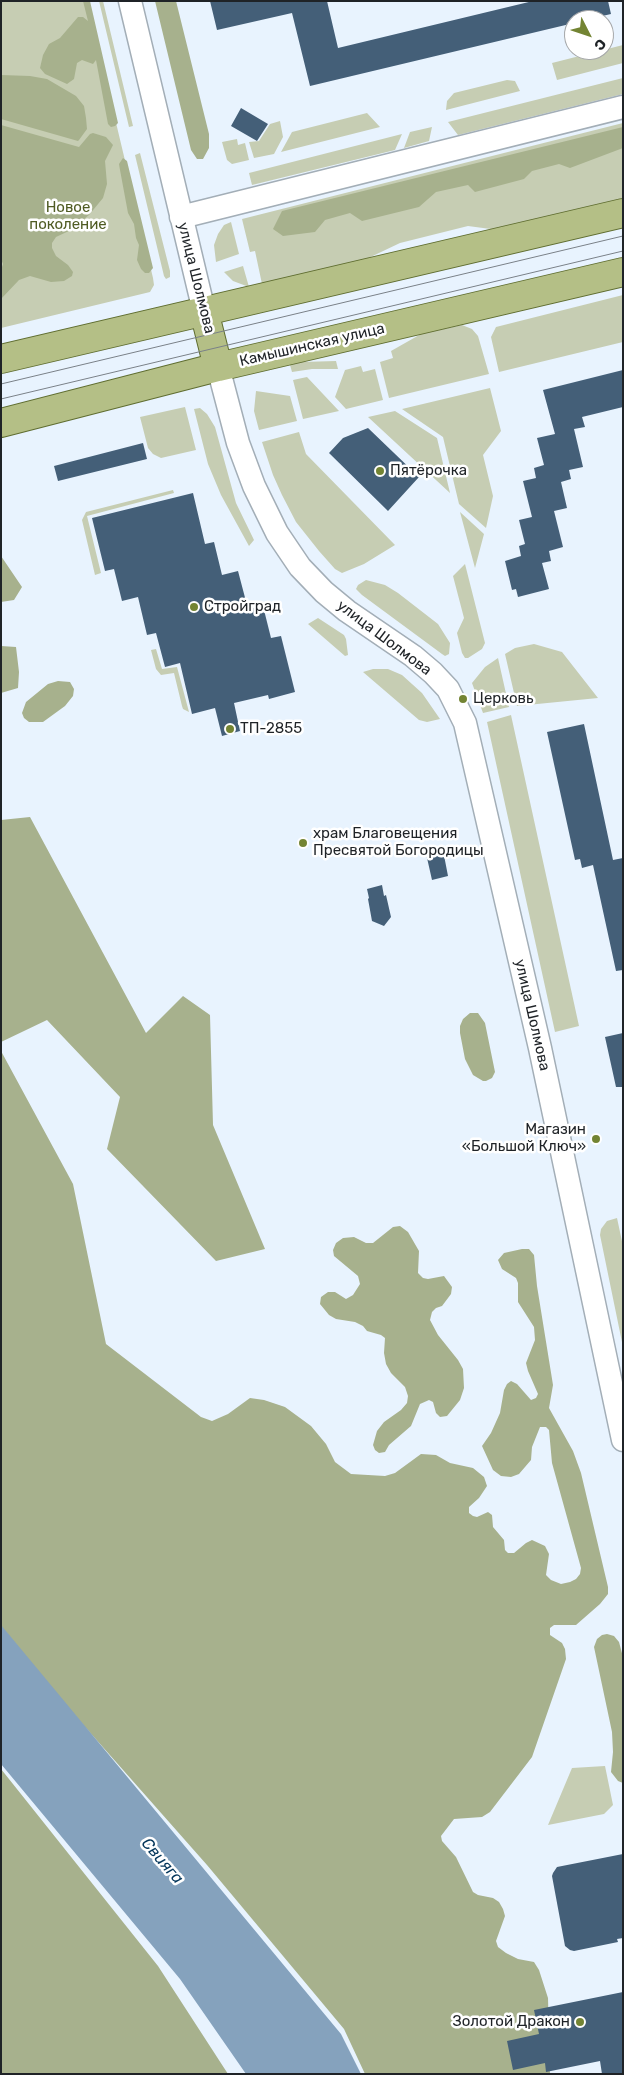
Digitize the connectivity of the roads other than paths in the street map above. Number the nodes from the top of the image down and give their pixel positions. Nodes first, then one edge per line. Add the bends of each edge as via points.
1 (130, 1) edge
2 (623, 107) edge
3 (623, 213) edge
4 (181, 216) junction
5 (623, 272) edge
6 (204, 311) junction
7 (1, 359) edge
8 (218, 368) junction
9 (1, 423) edge
10 (623, 1440) edge

1 - 4 street, улица Шолмова
2 - 4 street
3 - 6 main road
4 - 6 street, улица Шолмова
5 - 8 main road, Камышинская улица
6 - 7 main road
6 - 8 main road, улица Шолмова
8 - 9 main road, Камышинская улица
8 - 10 street, улица Шолмова via 238,443 254,486 300,567 324,592 433,673 448,689 465,724 540,1048

